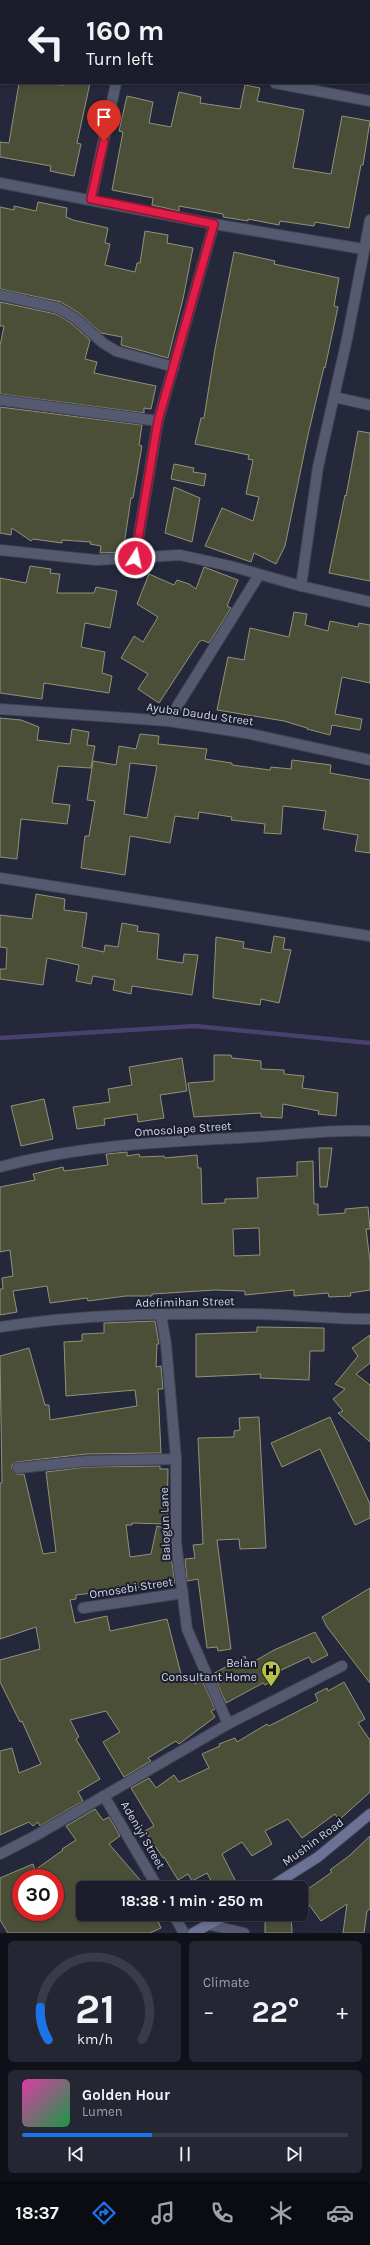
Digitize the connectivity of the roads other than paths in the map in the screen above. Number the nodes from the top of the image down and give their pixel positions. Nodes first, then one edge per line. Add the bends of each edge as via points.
1 (116, 84) edge
2 (279, 84) edge
3 (370, 101) edge
4 (0, 183) edge
5 (91, 199) junction
6 (370, 220) edge
7 (214, 224) junction
8 (363, 249) junction
9 (0, 295) edge
10 (174, 367) junction
11 (334, 397) junction
12 (0, 400) edge
13 (370, 405) edge
14 (158, 421) junction
15 (0, 550) edge
16 (135, 558) junction
17 (259, 575) junction
18 (301, 586) junction
19 (370, 602) edge
20 (0, 708) edge
21 (168, 721) junction
22 (370, 760) edge
23 (0, 878) edge
24 (370, 936) edge
25 (370, 1131) edge
26 (0, 1167) edge
27 (161, 1315) junction
28 (370, 1318) edge
29 (0, 1327) edge
30 (176, 1459) junction
31 (18, 1468) dead end
32 (183, 1593) junction
33 (83, 1608) dead end
34 (342, 1666) dead end
35 (228, 1724) junction
36 (104, 1796) junction
37 (370, 1814) edge
38 (0, 1854) edge
39 (154, 1881) edge
40 (280, 1881) edge
41 (177, 1921) edge
42 (217, 1921) edge
43 (211, 1925) junction
44 (184, 1933) edge
45 (193, 1933) edge
46 (244, 1933) edge

1 - 5 street
2 - 3 street
4 - 5 street
5 - 7 street
6 - 8 street
7 - 8 street
7 - 10 street
8 - 11 street
9 - 10 street via 58,308 75,318 116,351
10 - 14 street
11 - 13 street
11 - 18 street via 318,467
12 - 14 street
14 - 16 street
15 - 16 street via 96,560
16 - 17 street via 180,555
17 - 18 street
17 - 21 street
18 - 19 street
20 - 21 street, Ayuba Daudu Street
21 - 22 street, Ayuba Daudu Street via 246,733
23 - 24 street
25 - 26 street, Omosolape Street via 144,1144 56,1155
27 - 28 street, Adefimihan Street via 250,1314 330,1319
27 - 29 street, Adefimihan Street via 81,1318
27 - 30 street, Balogun Lane
30 - 31 street via 86,1461
30 - 32 street, Balogun Lane via 176,1542
32 - 33 street, Omosebi Street
32 - 35 street, Balogun Lane via 186,1629
34 - 35 street
35 - 36 street
36 - 38 street
36 - 39 street, Adeniyi Street
37 - 40 main road, Mushin Road via 318,1857
41 - 44 street
42 - 43 main road
43 - 45 main road
43 - 46 street

